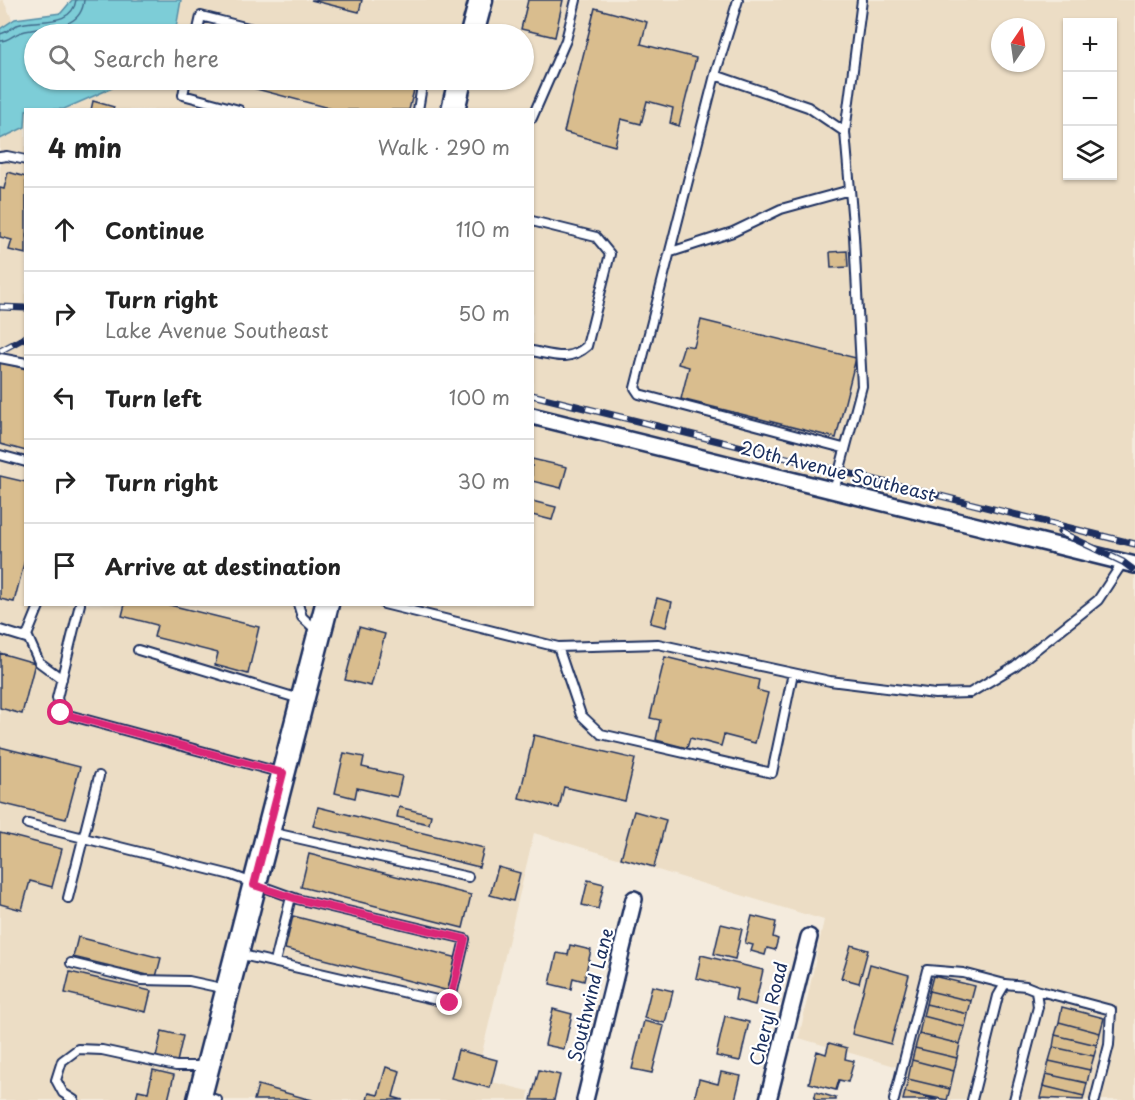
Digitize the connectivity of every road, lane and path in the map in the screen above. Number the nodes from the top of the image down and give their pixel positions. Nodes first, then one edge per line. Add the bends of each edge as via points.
1 (481, 0) edge
2 (576, 0) edge
3 (738, 0) edge
4 (862, 0) edge
5 (199, 24) edge
6 (233, 24) edge
7 (475, 24) edge
8 (715, 75) junction
9 (184, 90) edge
10 (421, 90) edge
11 (458, 90) edge
12 (232, 108) edge
13 (418, 108) edge
14 (453, 108) edge
15 (534, 113) edge
16 (845, 132) junction
17 (0, 157) edge
18 (24, 160) edge
19 (850, 190) junction
20 (534, 222) edge
21 (671, 252) junction
22 (534, 351) edge
23 (0, 358) edge
24 (24, 363) edge
25 (534, 416) edge
26 (843, 448) junction
27 (0, 455) edge
28 (24, 461) edge
29 (834, 491) junction
30 (1129, 563) edge
31 (39, 606) edge
32 (80, 606) edge
33 (298, 606) edge
34 (326, 606) edge
35 (392, 606) edge
36 (0, 630) edge
37 (319, 634) junction
38 (27, 635) junction
39 (558, 647) junction
40 (138, 650) dead end
41 (793, 673) junction
42 (62, 679) junction
43 (302, 699) junction
44 (283, 773) junction
45 (99, 776) dead end
46 (28, 824) dead end
47 (268, 832) junction
48 (83, 838) junction
49 (468, 877) dead end
50 (254, 885) junction
51 (291, 897) junction
52 (68, 898) dead end
53 (634, 899) dead end
54 (809, 937) dead end
55 (237, 953) junction
56 (275, 962) junction
57 (70, 963) dead end
58 (1005, 984) junction
59 (227, 989) junction
60 (1036, 990) junction
61 (207, 1067) junction
62 (206, 1098) edge
63 (74, 1100) edge
64 (585, 1100) edge
65 (768, 1100) edge
66 (894, 1100) edge
67 (972, 1100) edge
68 (1014, 1100) edge
69 (1095, 1100) edge

1 - 7 street
2 - 15 lane via 566,40
3 - 8 lane
4 - 16 lane
5 - 6 lane via 201,16
8 - 16 lane via 808,107
8 - 21 lane
9 - 12 lane via 183,95
10 - 13 lane
11 - 14 street
16 - 19 lane
17 - 18 lane
19 - 21 lane via 781,209 733,231
19 - 26 lane via 861,386
20 - 22 lane via 596,237 610,254 587,346 567,358
21 - 26 lane via 635,388 639,393
23 - 24 lane
25 - 29 street, 20th Avenue Southeast
26 - 29 lane
27 - 28 lane
29 - 30 street, 20th Avenue Southeast
30 - 41 lane via 1098,600 1015,666 970,693 935,694
31 - 38 lane
32 - 42 lane
33 - 37 lane via 302,617
34 - 37 street
35 - 39 lane
36 - 38 lane via 26,638
37 - 43 street
38 - 42 lane via 39,662
39 - 41 lane via 658,644
39 - 41 lane via 581,715 601,734 772,772
40 - 43 lane
42 - 44 lane via 57,698 61,713
43 - 44 street
44 - 47 street
45 - 48 lane
46 - 48 lane
47 - 49 lane
47 - 50 street
48 - 50 lane via 231,875
48 - 52 lane
50 - 51 lane
50 - 55 street
51 - 56 lane
51 - 56 lane via 465,939 461,967 450,1003
53 - 64 street, Southwind Lane
54 - 65 street, Cheryl Road
55 - 56 lane
55 - 59 street
57 - 59 lane via 141,980 189,981
58 - 60 lane
58 - 66 lane via 963,973 927,970
58 - 67 lane via 998,996
59 - 61 street
60 - 68 lane via 1038,1007
60 - 69 lane via 1111,1010 1109,1045
61 - 62 street
61 - 63 lane via 176,1066 102,1050 78,1049 62,1061 56,1080 63,1093

